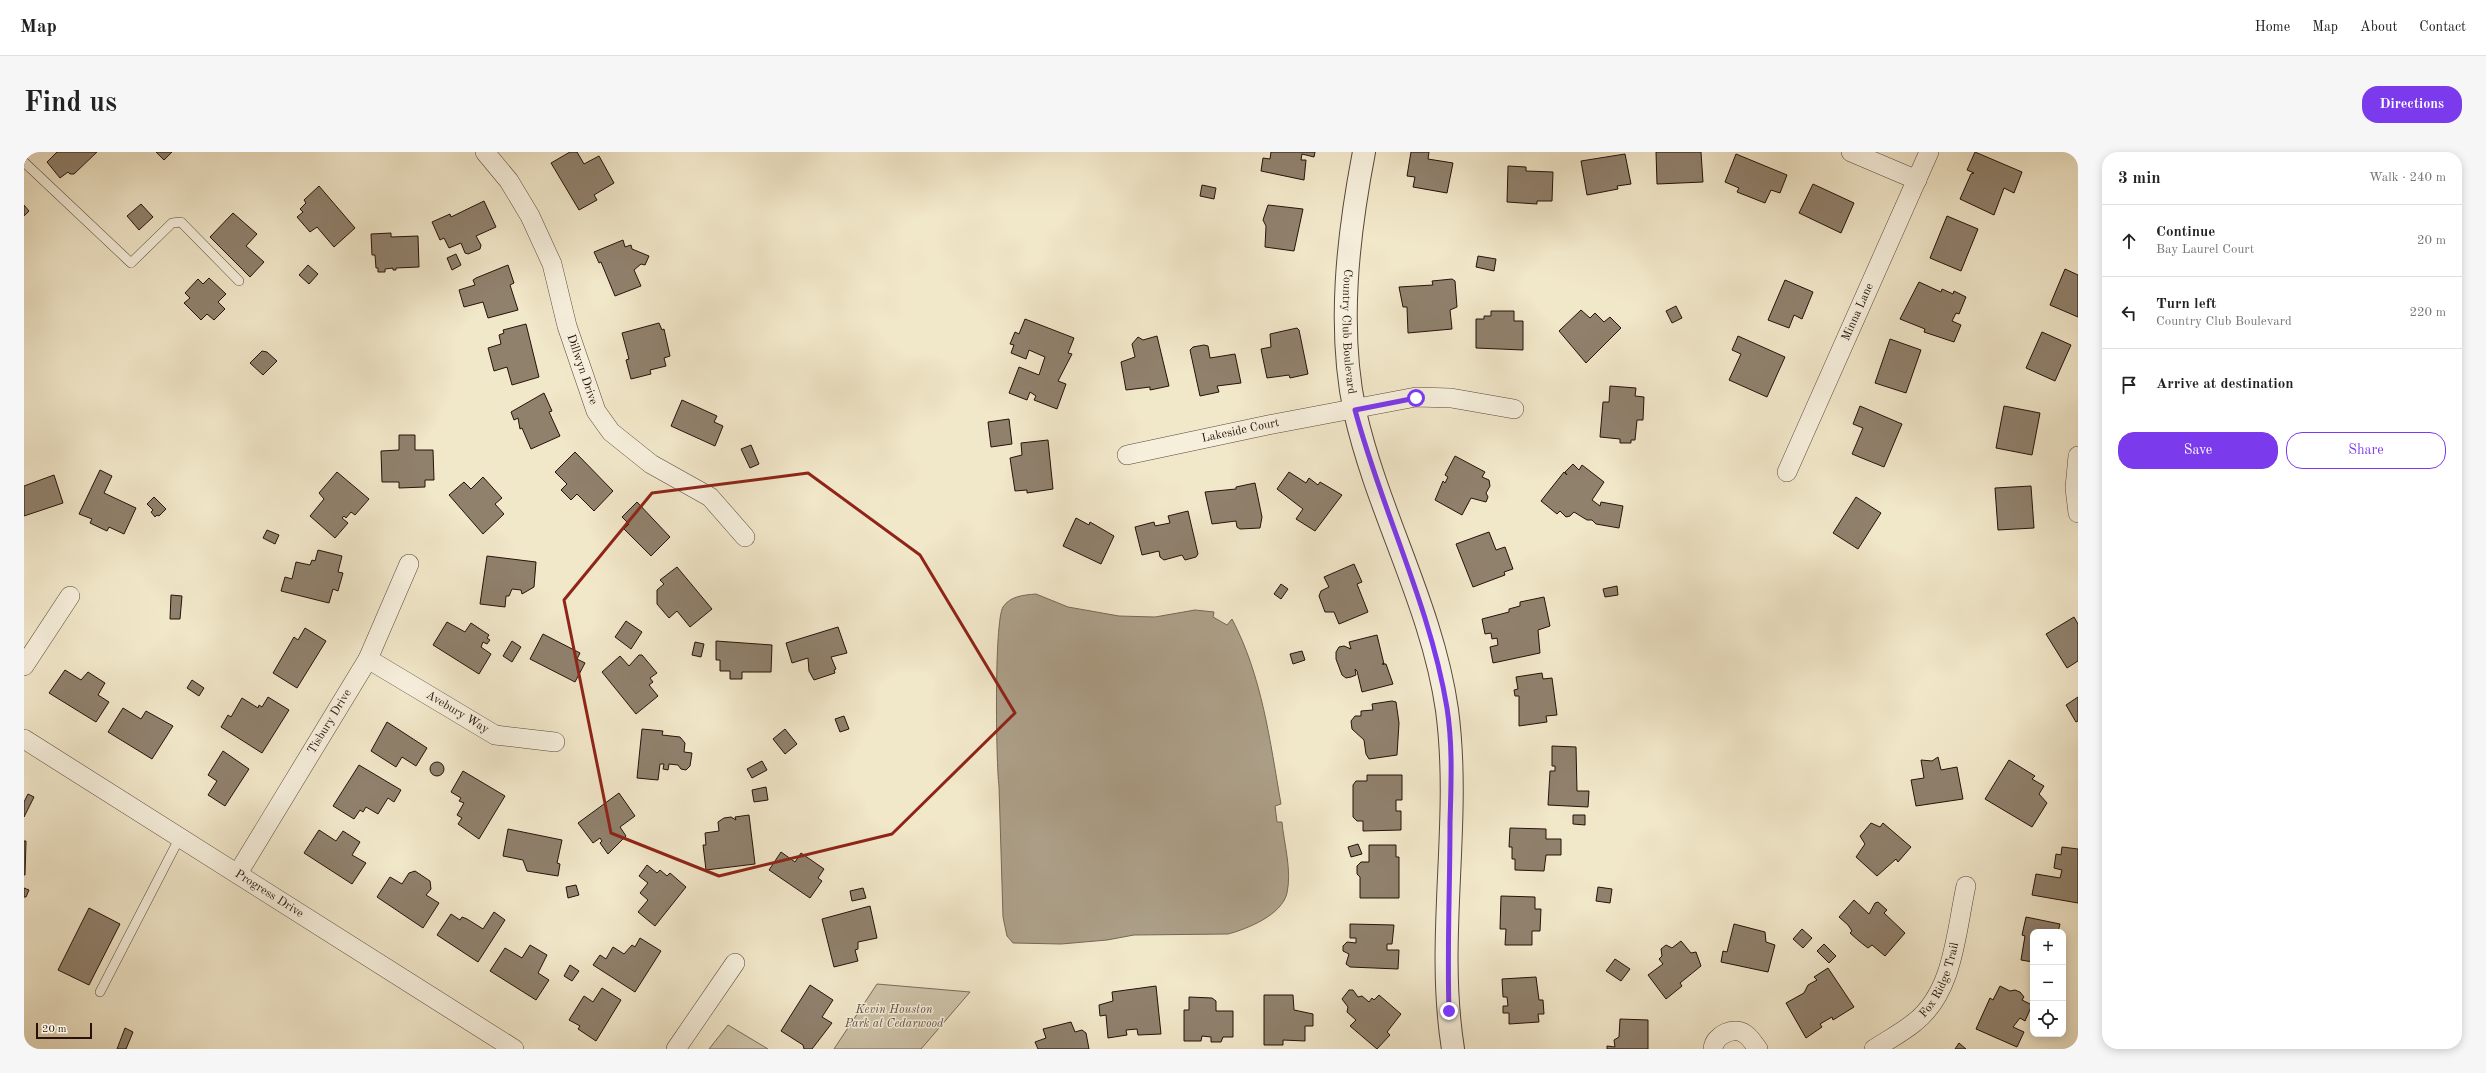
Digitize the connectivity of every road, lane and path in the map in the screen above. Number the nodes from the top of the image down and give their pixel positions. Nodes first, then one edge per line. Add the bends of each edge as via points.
1 (485, 152) edge
2 (1364, 152) edge
3 (1852, 152) edge
4 (1929, 152) edge
5 (24, 162) edge
6 (1917, 180) junction
7 (239, 281) dead end
8 (1514, 409) dead end
9 (1355, 410) junction
10 (1128, 455) dead end
11 (2078, 456) edge
12 (1787, 472) dead end
13 (2078, 513) edge
14 (744, 536) dead end
15 (409, 564) dead end
16 (70, 596) dead end
17 (368, 660) junction
18 (24, 666) edge
19 (24, 739) edge
20 (555, 742) dead end
21 (180, 837) junction
22 (238, 873) junction
23 (1966, 886) dead end
24 (735, 963) dead end
25 (100, 992) dead end
26 (514, 1049) edge
27 (676, 1049) edge
28 (1453, 1049) edge
29 (1713, 1049) edge
30 (1758, 1049) edge
31 (1874, 1049) edge

1 - 14 street, Dillwyn Drive via 509,181 530,216 552,264 567,326 596,410 611,432 652,464 710,497
2 - 9 street, Country Club Boulevard via 1354,204 1347,280 1347,328
3 - 6 street
4 - 6 street, Minna Lane
5 - 7 lane via 131,263 172,223 181,222
6 - 12 street, Minna Lane
8 - 9 street, Lakeside Court via 1434,396
9 - 10 street, Lakeside Court via 1268,425
9 - 28 street, Country Club Boulevard via 1382,500 1427,618 1447,710 1451,794 1447,960
11 - 13 street via 2075,488
15 - 17 street, Tisbury Drive
16 - 18 street
17 - 20 street, Avebury Way via 495,735
17 - 22 street, Tisbury Drive
19 - 21 street, Progress Drive
21 - 22 street, Progress Drive
21 - 25 lane
22 - 26 street, Progress Drive
23 - 31 street, Fox Ridge Trail via 1946,979 1934,1002 1916,1021
24 - 27 street
29 - 30 street via 1726,1032 1736,1031 1745,1034

